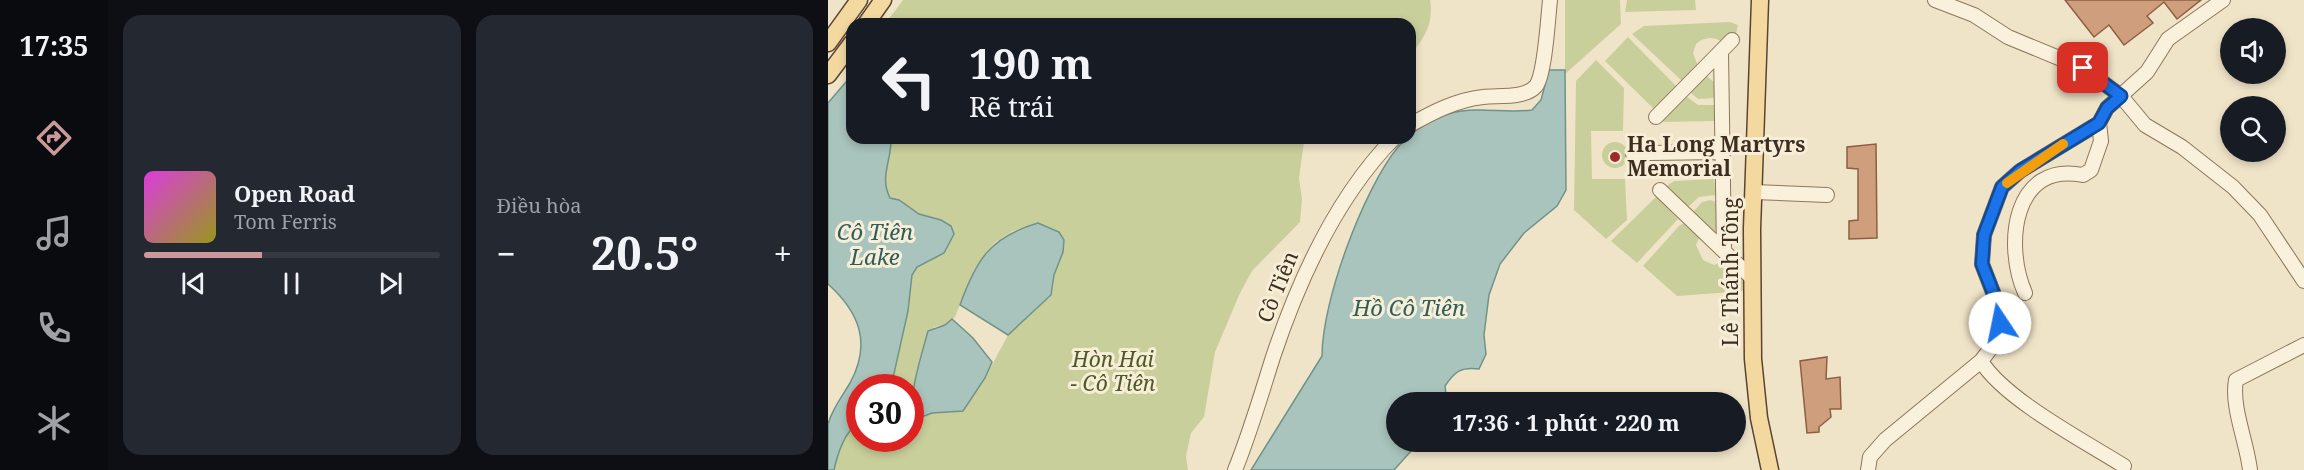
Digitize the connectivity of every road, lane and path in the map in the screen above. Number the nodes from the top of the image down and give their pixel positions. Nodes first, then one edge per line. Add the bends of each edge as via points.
1 (859, 0) edge
2 (883, 0) edge
3 (1550, 0) edge
4 (1760, 0) edge
5 (1935, 0) edge
6 (2223, 0) edge
7 (846, 18) edge
8 (846, 18) edge
9 (870, 18) edge
10 (1732, 40) dead end
11 (828, 43) edge
12 (846, 51) edge
13 (1721, 52) junction
14 (828, 75) edge
15 (2121, 96) junction
16 (1656, 117) dead end
17 (1416, 122) edge
18 (2099, 123) junction
19 (1388, 144) edge
20 (1723, 152) junction
21 (1640, 153) dead end
22 (1660, 190) dead end
23 (1754, 192) junction
24 (1827, 195) dead end
25 (1724, 251) junction
26 (1753, 279) junction
27 (2304, 281) edge
28 (2025, 293) dead end
29 (2304, 345) edge
30 (1981, 362) junction
31 (2124, 466) dead end
32 (1235, 470) edge
33 (1770, 470) edge
34 (1868, 470) edge
35 (2250, 470) edge

1 - 7 main road
2 - 9 main road
3 - 17 street via 1537,85 1517,94 1462,101
4 - 23 main road, Lê Thánh Tông
5 - 15 street via 1974,15 2008,37 2083,68
6 - 15 street via 2168,39 2147,72
8 - 11 main road
10 - 13 street
12 - 14 main road
13 - 16 street
13 - 20 street
15 - 18 street via 2107,108
15 - 27 street via 2145,125 2182,147 2233,187 2260,215
18 - 28 street via 2101,141 2091,170 2083,175 2066,172 2048,177 2032,189 2022,205 2014,245
18 - 30 street via 2020,171 2002,187 1984,235 1982,264 1998,305 1998,339
19 - 32 street, Cô Tiên via 1317,246
20 - 21 street
20 - 25 street
22 - 25 street
23 - 24 street
23 - 26 main road, Lê Thánh Tông
25 - 26 street
26 - 33 main road, Lê Thánh Tông via 1753,359
29 - 35 street via 2236,380 2234,390
30 - 31 street via 1990,377 2010,393
30 - 34 street via 1885,440 1870,457

